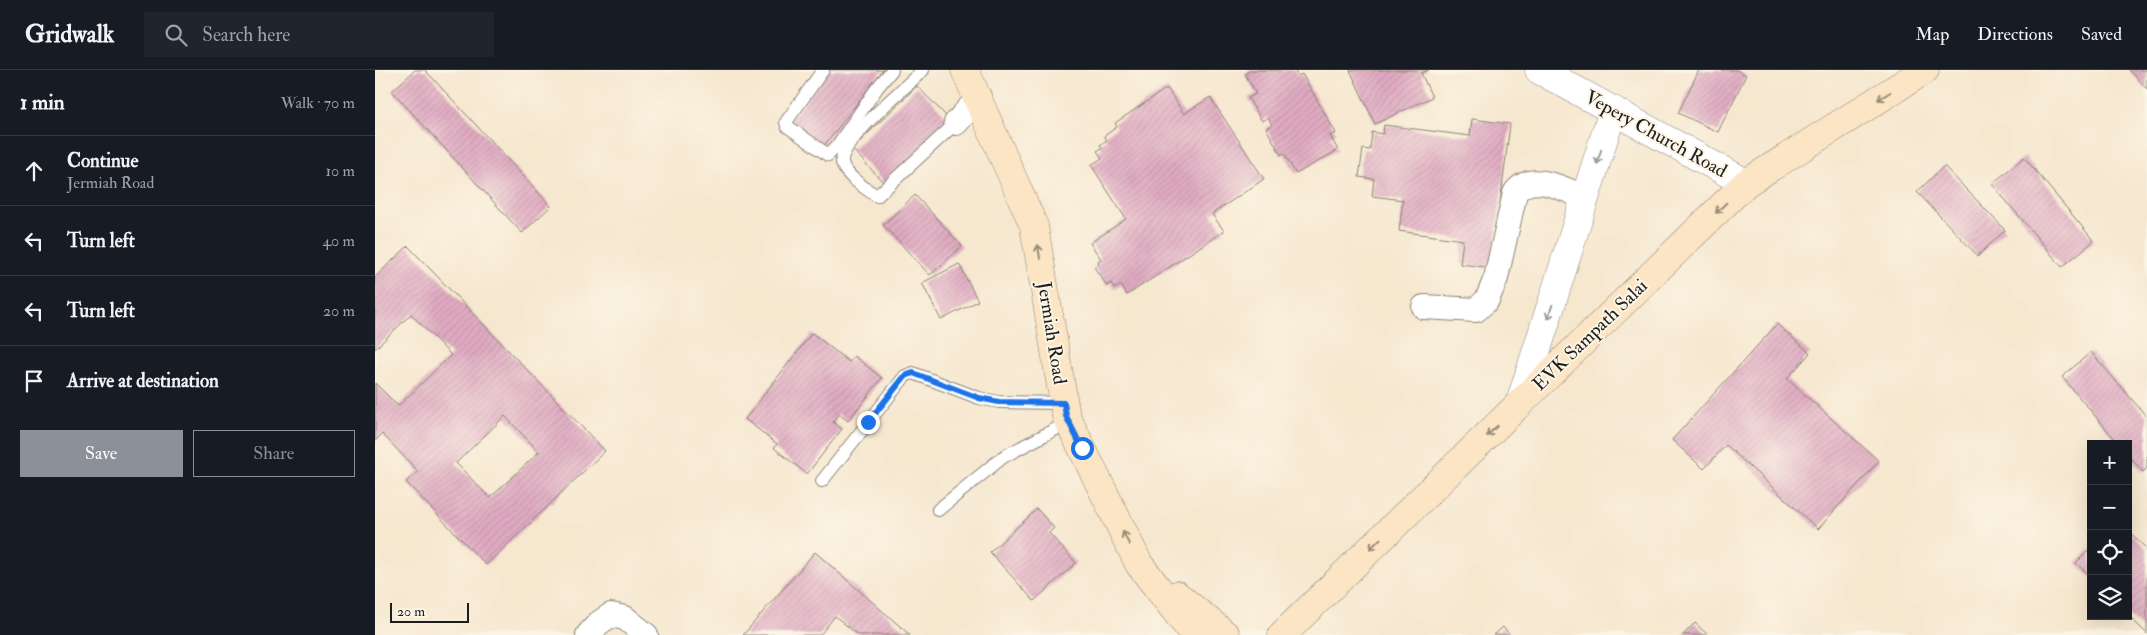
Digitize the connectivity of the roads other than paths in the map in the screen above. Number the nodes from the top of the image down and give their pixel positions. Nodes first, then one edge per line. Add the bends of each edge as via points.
1 (823, 70) edge
2 (893, 70) edge
3 (923, 70) edge
4 (965, 70) edge
5 (1539, 70) edge
6 (1925, 70) edge
7 (979, 97) junction
8 (1613, 110) junction
9 (956, 123) joint
10 (1747, 183) junction
11 (1586, 198) junction
12 (1424, 307) dead end
13 (1520, 403) junction
14 (1066, 412) junction
15 (822, 481) dead end
16 (938, 510) dead end
17 (1139, 564) junction
18 (588, 635) edge
19 (646, 635) edge
20 (1194, 635) edge
21 (1226, 635) edge
22 (1282, 635) edge

1 - 2 lane via 786,122 828,156
3 - 9 lane via 843,151 843,168 877,196
4 - 7 main road, Jermiah Road
5 - 8 street, Vepery Church Road
6 -> 10 main road, EVK Sampath Salai
7 - 9 street
14 -> 7 main road, Jermiah Road via 1034,226
8 - 10 street, Vepery Church Road
8 -> 11 street
10 -> 13 main road, EVK Sampath Salai
11 - 12 street via 1531,181 1520,186 1515,193 1496,278 1487,300 1476,310
11 -> 13 street
13 -> 22 main road, EVK Sampath Salai
14 - 15 lane via 979,398 913,373 905,376
14 - 16 lane via 1003,457
17 -> 14 main road, Jermiah Road
17 - 20 main road, Jermiah Road
17 - 21 main road
18 - 19 street via 611,615 625,618

